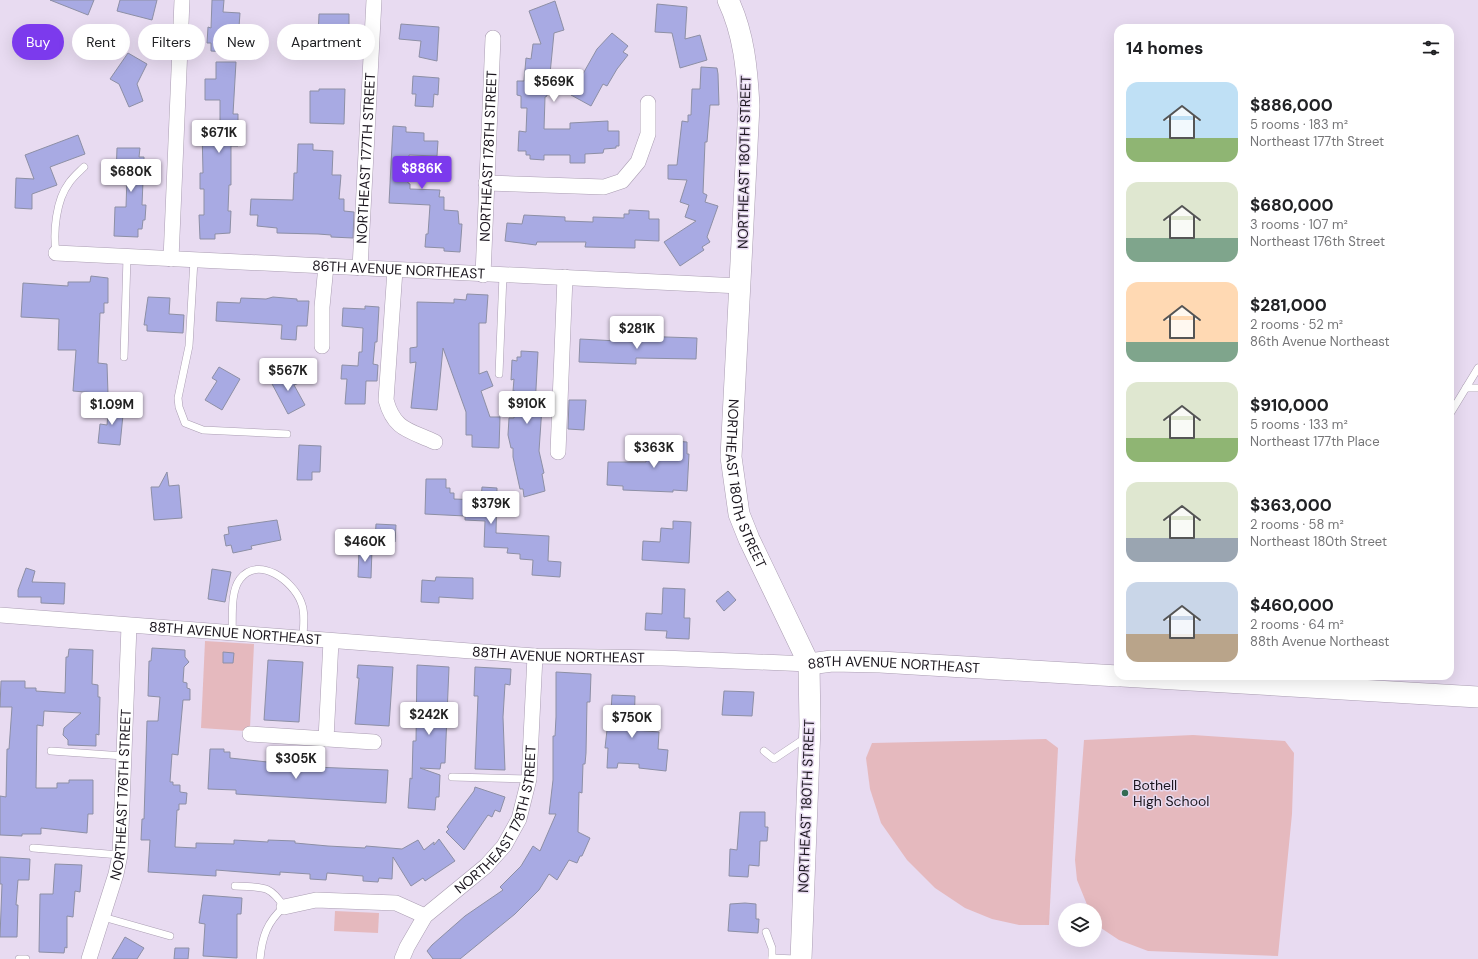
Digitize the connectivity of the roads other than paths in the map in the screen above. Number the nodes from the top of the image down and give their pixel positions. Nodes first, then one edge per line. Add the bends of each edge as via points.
1 (182, 0) edge
2 (374, 0) edge
3 (728, 0) edge
4 (493, 38) dead end
5 (648, 103) dead end
6 (84, 167) dead end
7 (486, 182) junction
8 (56, 253) joint
9 (128, 257) junction
10 (171, 259) junction
11 (194, 260) junction
12 (326, 266) junction
13 (360, 268) junction
14 (395, 270) junction
15 (483, 274) junction
16 (503, 275) junction
17 (565, 277) junction
18 (740, 286) junction
19 (322, 346) dead end
20 (124, 357) dead end
21 (1478, 368) edge
22 (499, 374) dead end
23 (1466, 388) junction
24 (1478, 388) edge
25 (1454, 408) edge
26 (287, 434) dead end
27 (435, 442) dead end
28 (558, 452) dead end
29 (0, 615) edge
30 (129, 626) junction
31 (232, 634) junction
32 (303, 639) junction
33 (331, 641) junction
34 (535, 656) junction
35 (809, 664) junction
36 (1114, 676) edge
37 (1262, 680) edge
38 (1297, 681) edge
39 (1478, 697) edge
40 (250, 734) dead end
41 (809, 736) junction
42 (326, 739) junction
43 (374, 742) dead end
44 (51, 751) dead end
45 (764, 751) dead end
46 (124, 756) junction
47 (452, 777) dead end
48 (529, 779) junction
49 (33, 848) dead end
50 (120, 855) junction
51 (235, 886) dead end
52 (284, 907) junction
53 (425, 916) junction
54 (103, 917) junction
55 (766, 932) dead end
56 (170, 936) dead end
57 (772, 958) edge
58 (19, 959) edge
59 (26, 959) edge
60 (89, 959) edge
61 (260, 959) edge
62 (402, 959) edge
63 (796, 959) edge
64 (801, 959) edge

1 - 10 street
2 - 13 street, NORTHEAST 177TH STREET
3 - 18 street, NORTHEAST 180TH STREET via 744,48 748,77
4 - 7 street, NORTHEAST 178TH STREET
5 - 7 street via 648,134 638,162 622,181 604,188
6 - 8 lane via 62,195 54,230
7 - 15 street, NORTHEAST 178TH STREET
8 - 9 street, 86TH AVENUE NORTHEAST
9 - 10 street, 86TH AVENUE NORTHEAST
9 - 20 lane
10 - 11 street, 86TH AVENUE NORTHEAST
11 - 12 street, 86TH AVENUE NORTHEAST
11 - 26 lane via 189,346 178,398 185,423 204,430
12 - 13 street, 86TH AVENUE NORTHEAST
12 - 19 street
13 - 14 street, 86TH AVENUE NORTHEAST
14 - 15 street, 86TH AVENUE NORTHEAST
14 - 27 street via 386,400 390,414 399,426
15 - 16 street, 86TH AVENUE NORTHEAST
16 - 17 street, 86TH AVENUE NORTHEAST
16 - 22 lane
17 - 18 street, 86TH AVENUE NORTHEAST
17 - 28 street
18 - 35 street, NORTHEAST 180TH STREET via 731,457 739,514
21 - 23 lane
23 - 24 lane
23 - 25 lane
29 - 30 street, 88TH AVENUE NORTHEAST
30 - 31 street, 88TH AVENUE NORTHEAST
30 - 46 street, NORTHEAST 176TH STREET
31 - 32 street, 88TH AVENUE NORTHEAST
31 - 32 lane via 235,593 240,579 252,570 264,570 284,579 301,600 304,611
32 - 33 street, 88TH AVENUE NORTHEAST
33 - 34 street, 88TH AVENUE NORTHEAST
33 - 42 street
34 - 35 street, 88TH AVENUE NORTHEAST
34 - 48 street, NORTHEAST 178TH STREET
35 - 36 street, 88TH AVENUE NORTHEAST via 832,661 880,662
35 - 41 street, NORTHEAST 180TH STREET
37 - 38 street
38 - 39 street
40 - 42 street
41 - 45 lane via 774,759
41 - 64 street, NORTHEAST 180TH STREET
42 - 43 street
44 - 46 lane
46 - 50 street, NORTHEAST 176TH STREET
47 - 48 lane
48 - 53 street, NORTHEAST 178TH STREET via 519,819 504,846 486,866
49 - 50 lane
50 - 54 street, NORTHEAST 176TH STREET
51 - 52 lane via 268,888
52 - 53 street via 316,900 396,903
52 - 61 lane via 274,915 265,929
53 - 62 street, NORTHEAST 178TH STREET
54 - 56 lane
54 - 60 street, NORTHEAST 176TH STREET
55 - 57 lane via 772,948
57 - 63 lane
58 - 59 lane

